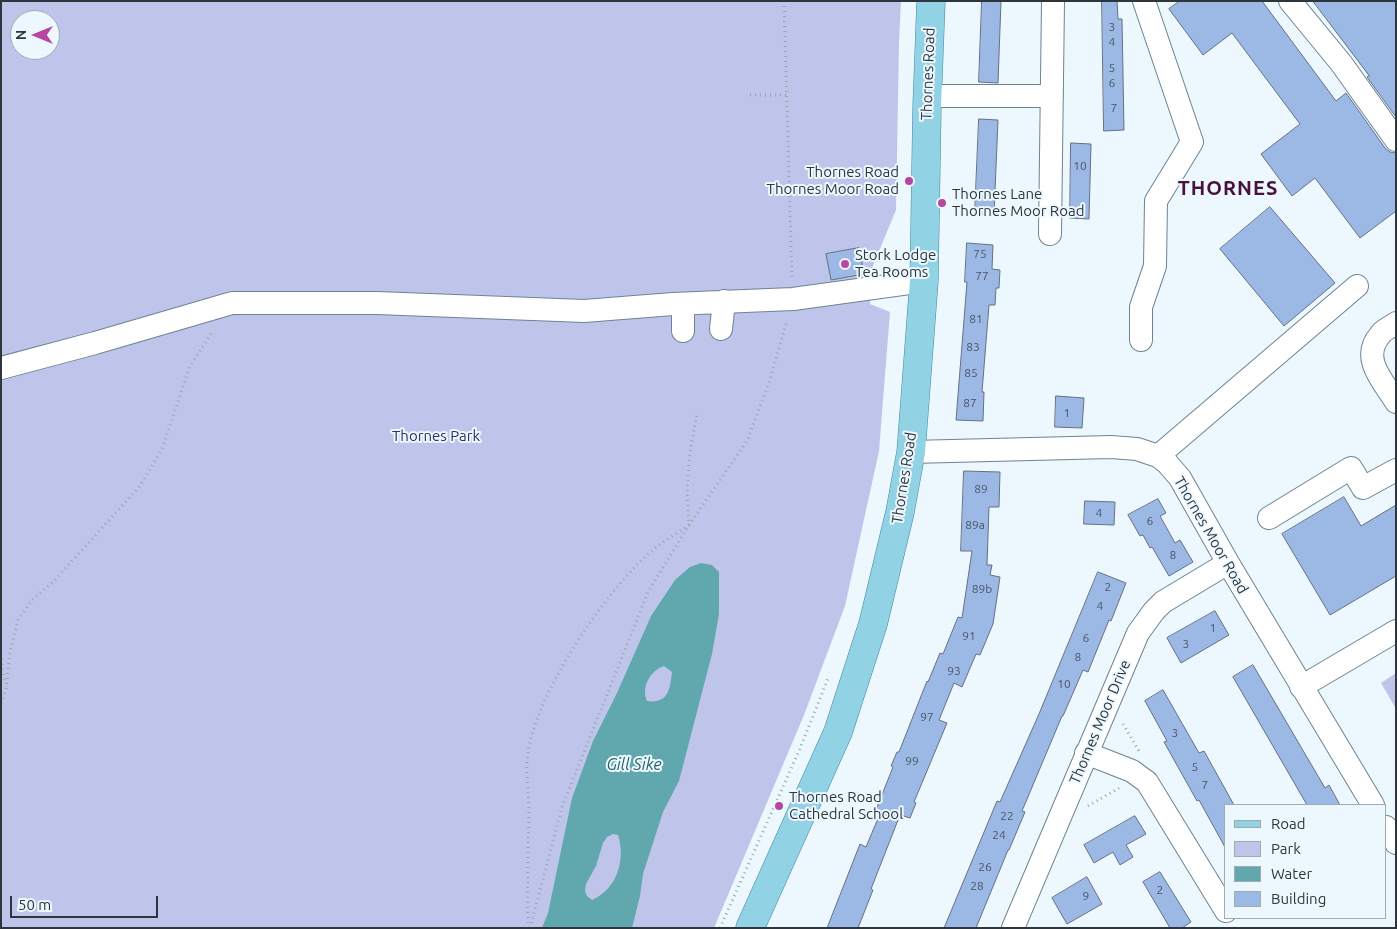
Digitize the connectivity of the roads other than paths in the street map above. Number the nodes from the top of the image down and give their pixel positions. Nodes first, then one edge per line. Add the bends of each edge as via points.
1 (931, 1) edge
2 (1053, 1) edge
3 (1144, 1) edge
4 (1290, 1) edge
5 (927, 96) junction
6 (1052, 96) junction
7 (1396, 140) edge
8 (1050, 234) dead end
9 (924, 282) junction
10 (1357, 286) dead end
11 (724, 301) junction
12 (683, 304) junction
13 (1396, 323) edge
14 (721, 328) dead end
15 (683, 331) dead end
16 (1141, 340) dead end
17 (1, 368) edge
18 (1396, 402) edge
19 (910, 452) junction
20 (1158, 456) junction
21 (1396, 470) edge
22 (1269, 518) dead end
23 (1228, 563) junction
24 (1396, 631) edge
25 (1301, 687) junction
26 (1086, 753) junction
27 (1372, 804) edge
28 (1387, 829) edge
29 (1396, 843) edge
30 (1224, 908) edge
31 (1018, 924) edge
32 (750, 928) edge

1 - 5 main road, Thornes Road
2 - 6 street
3 - 16 street via 1192,142 1156,201 1155,266 1141,308
4 - 7 street via 1341,62
5 - 6 street
5 - 9 main road, Thornes Road
6 - 8 street
9 - 11 street via 793,299
9 - 19 main road, Thornes Road
10 - 20 street
11 - 12 street
11 - 14 street
12 - 15 street
12 - 17 street via 584,311 377,303 232,303
13 - 18 street via 1380,334 1372,348 1372,362
19 - 20 street, Thornes Moor Road via 1111,447 1137,449
19 - 32 main road, Thornes Road via 900,512 873,624 840,723
20 - 23 street, Thornes Moor Road via 1180,478
21 - 22 street via 1363,488 1351,468
23 - 25 street, Thornes Moor Road
23 - 26 street, Thornes Moor Drive via 1174,594 1146,621
24 - 25 street
25 - 27 street, Thornes Moor Road
26 - 30 street via 1132,771 1146,782
26 - 31 street, Thornes Moor Drive
28 - 29 street

